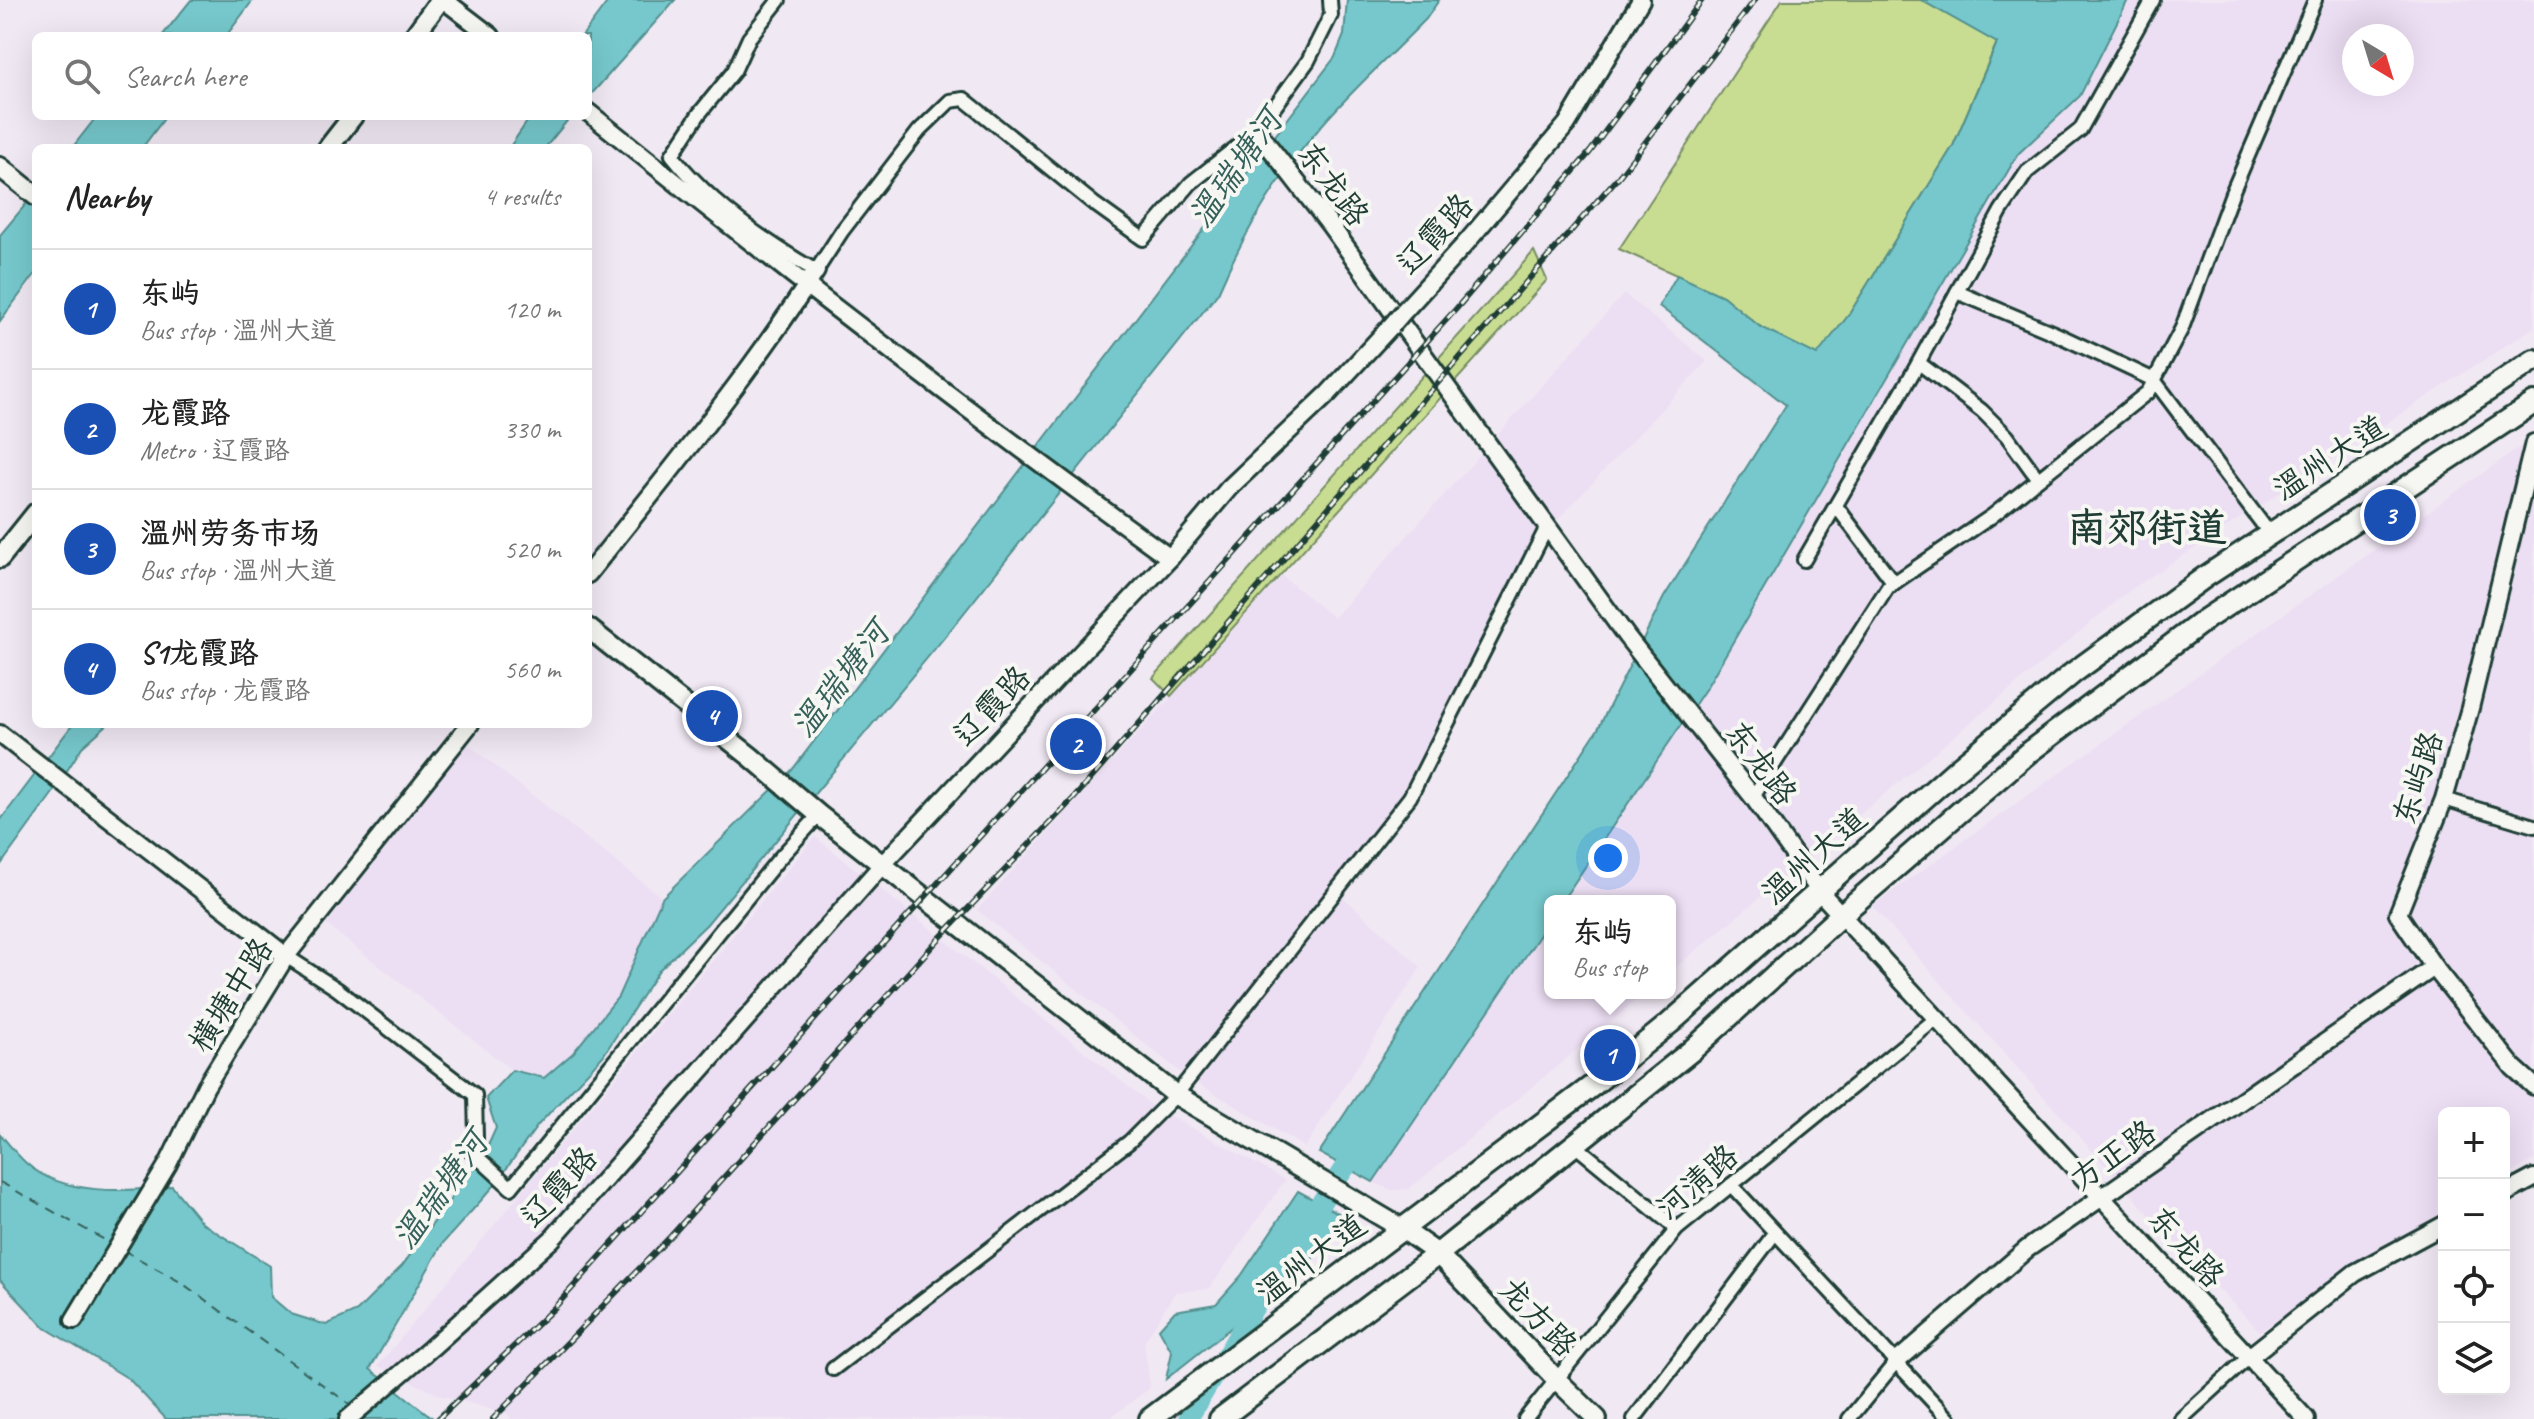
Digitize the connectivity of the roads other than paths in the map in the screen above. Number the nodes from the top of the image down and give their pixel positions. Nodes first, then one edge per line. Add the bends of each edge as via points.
1 (442, 0) edge
2 (779, 0) edge
3 (1330, 0) edge
4 (1641, 0) edge
5 (2153, 0) edge
6 (2315, 0) edge
7 (417, 32) edge
8 (486, 32) edge
9 (592, 115) edge
10 (350, 120) edge
11 (1260, 134) junction
12 (331, 144) edge
13 (0, 167) edge
14 (32, 193) edge
15 (811, 278) junction
16 (1957, 292) junction
17 (2534, 360) edge
18 (1919, 363) junction
19 (2154, 380) junction
20 (2534, 403) edge
21 (2534, 443) edge
22 (2038, 479) junction
23 (1836, 506) junction
24 (32, 518) edge
25 (1547, 527) junction
26 (2270, 534) junction
27 (0, 558) edge
28 (1170, 558) junction
29 (1804, 560) dead end
30 (592, 569) edge
31 (1894, 583) junction
32 (592, 631) edge
33 (467, 728) edge
34 (0, 734) edge
35 (1753, 797) junction
36 (2444, 799) junction
37 (819, 815) junction
38 (2534, 826) edge
39 (882, 865) junction
40 (1820, 892) junction
41 (1841, 915) junction
42 (286, 956) junction
43 (2434, 967) junction
44 (1937, 1018) junction
45 (2534, 1086) edge
46 (1176, 1095) junction
47 (1576, 1146) junction
48 (2534, 1178) edge
49 (1731, 1185) junction
50 (2510, 1191) edge
51 (2102, 1196) junction
52 (1401, 1228) junction
53 (2438, 1228) edge
54 (1677, 1229) junction
55 (1775, 1233) junction
56 (1438, 1254) junction
57 (74, 1320) dead end
58 (2249, 1357) junction
59 (1895, 1363) junction
60 (833, 1369) dead end
61 (1556, 1379) junction
62 (348, 1419) edge
63 (1150, 1419) edge
64 (1220, 1419) edge
65 (1525, 1419) edge
66 (1597, 1419) edge
67 (1634, 1419) edge
68 (1849, 1419) edge
69 (1949, 1419) edge
70 (2181, 1419) edge
71 (2306, 1419) edge

1 - 7 main road
1 - 8 street
2 - 15 street via 672,155 691,179
3 - 11 street via 1331,15 1308,61
4 - 28 street, 辽霞路, bridge via 1567,124 1391,326 1229,488
5 - 16 street via 2080,130 2027,172
6 - 19 street via 2232,193 2182,328
9 - 15 street
10 - 12 main road
11 - 15 street via 1191,183 1143,239 964,99 950,101 919,131
11 - 25 street, 东龙路
13 - 14 main road
15 - 28 street via 1016,447
15 - 30 street via 720,408
16 - 18 street
16 - 19 street
17 - 26 main road, 温州大道
18 - 22 street via 1982,411
18 - 23 street
19 - 22 street via 2148,392
19 - 26 street
20 - 41 main road, 温州大道 via 2206,619 2111,689 2029,752
21 - 36 street, 东屿路
22 - 31 street
23 - 29 street
23 - 31 street
24 - 27 main road
25 - 35 street, 东龙路
25 - 46 street via 1410,797
26 - 40 main road, 温州大道 via 2073,673
28 - 39 street, 辽霞路
31 - 35 street
32 - 37 main road, 龙方路
33 - 42 street, 横塘中路
34 - 42 street
35 - 40 street, 东龙路
36 - 38 street
36 - 43 street, 东屿路 via 2398,914
37 - 39 main road, 龙方路
37 - 42 street via 511,1188 472,1152 475,1095
39 - 46 main road, 龙方路
39 - 62 street, 辽霞路 via 552,1239
40 - 41 street, 东龙路
40 - 52 main road, 温州大道 via 1596,1083
41 - 44 street, 东龙路
41 - 47 main road, 温州大道
42 - 57 street, 横塘中路
43 - 45 street, 东屿路
43 - 51 street, 方正路
44 - 49 street, 河清路
44 - 51 street, 东龙路
46 - 52 main road, 龙方路
46 - 60 street via 1129,1142
47 - 54 street
47 - 56 main road, 温州大道
48 - 50 street
49 - 54 street, 河清路
49 - 55 street
51 - 58 street, 东龙路
51 - 59 street, 方正路 via 2027,1249
52 - 56 main road, 龙方路
52 - 63 main road, 温州大道
53 - 58 street via 2355,1273
54 - 61 street, 河清路
55 - 59 street
55 - 67 street
56 - 61 main road, 龙方路
56 - 64 main road, 温州大道
58 - 70 street
58 - 71 street, 东龙路
59 - 68 street, 方正路
59 - 69 street
61 - 65 street, 河清路
61 - 66 main road, 龙方路

